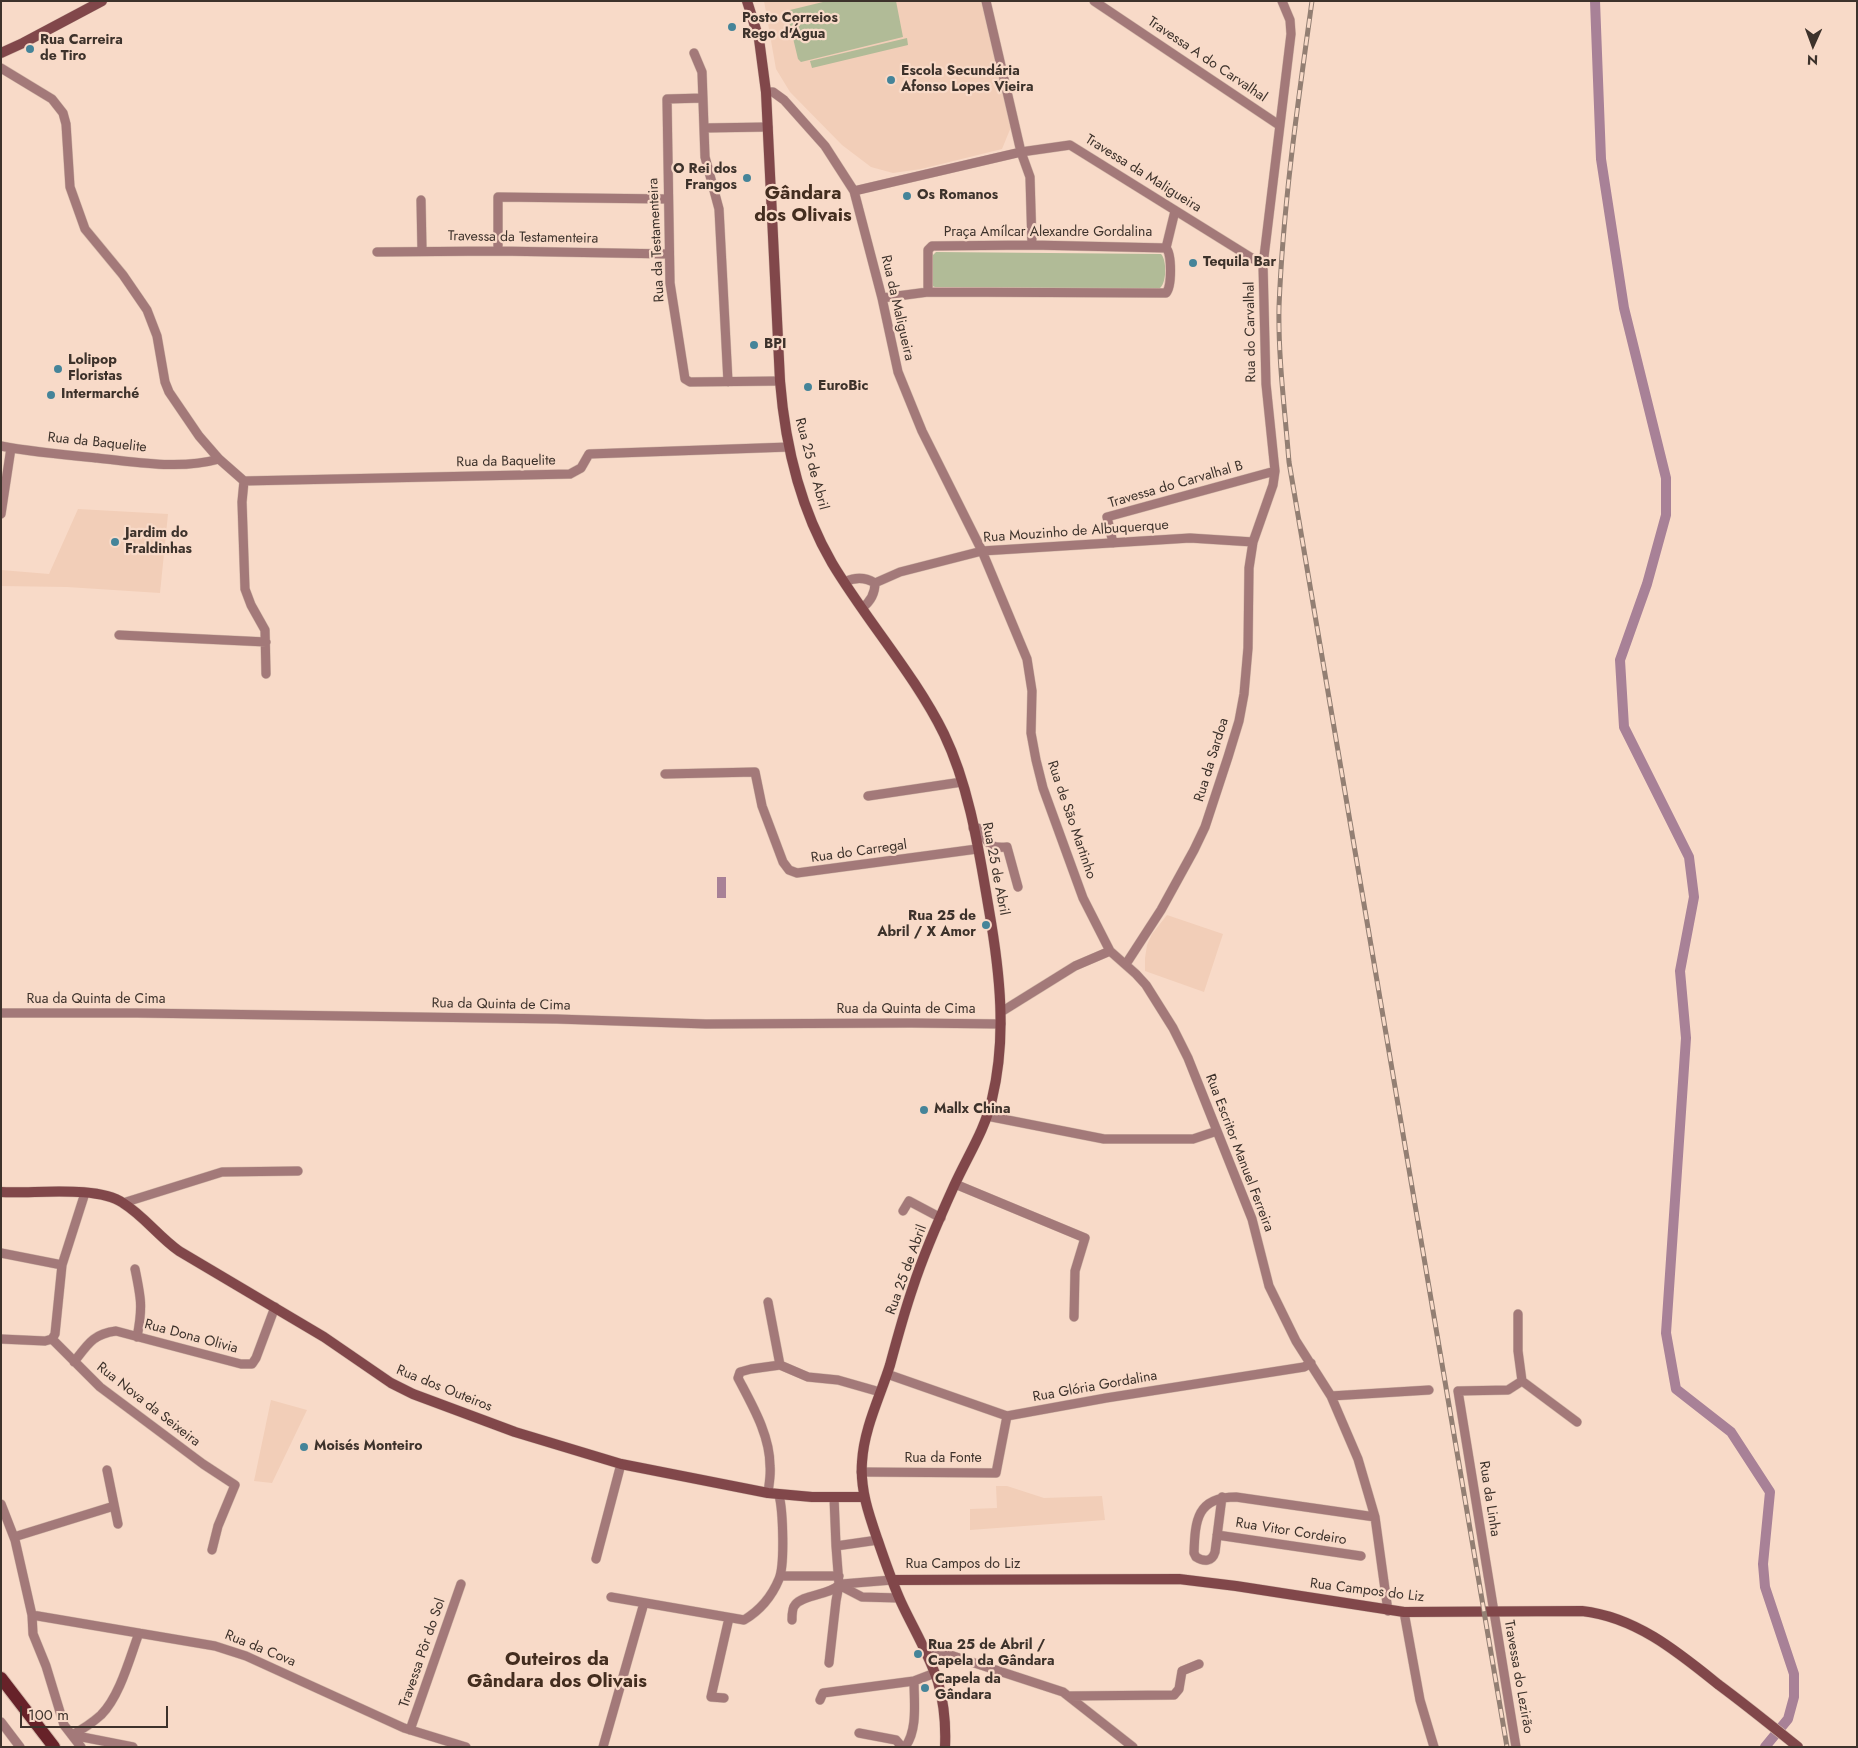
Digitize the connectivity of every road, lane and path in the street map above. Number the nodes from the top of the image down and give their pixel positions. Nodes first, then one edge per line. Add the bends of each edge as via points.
1 (102, 1) edge
2 (986, 1) edge
3 (1094, 1) edge
4 (1282, 1) edge
5 (746, 3) edge
6 (1, 53) edge
7 (694, 53) dead end
8 (1, 68) edge
9 (766, 92) junction
10 (703, 98) junction
11 (1280, 125) junction
12 (768, 127) junction
13 (704, 128) junction
14 (1021, 152) junction
15 (854, 191) junction
16 (667, 199) junction
17 (421, 200) dead end
18 (1175, 211) junction
19 (1032, 244) junction
20 (1166, 248) junction
21 (422, 250) junction
22 (498, 251) junction
23 (377, 252) dead end
24 (669, 254) junction
25 (1263, 265) junction
26 (928, 292) junction
27 (882, 298) junction
28 (728, 382) junction
29 (780, 382) junction
30 (6, 447) edge
31 (789, 447) junction
32 (219, 460) junction
33 (1275, 471) junction
34 (244, 481) junction
35 (1, 514) edge
36 (1253, 542) junction
37 (1113, 543) junction
38 (982, 551) junction
39 (845, 582) junction
40 (875, 583) junction
41 (862, 608) junction
42 (119, 635) dead end
43 (266, 642) junction
44 (266, 674) dead end
45 (754, 762) dead end
46 (755, 772) junction
47 (665, 774) dead end
48 (962, 782) junction
49 (868, 796) dead end
50 (973, 828) junction
51 (977, 849) junction
52 (1018, 888) dead end
53 (1110, 952) junction
54 (1126, 964) junction
55 (1001, 1012) junction
56 (1, 1014) edge
57 (1001, 1024) junction
58 (987, 1116) junction
59 (1216, 1131) junction
60 (298, 1171) dead end
61 (955, 1184) junction
62 (1, 1192) edge
63 (85, 1193) junction
64 (123, 1203) junction
65 (903, 1211) dead end
66 (940, 1218) junction
67 (1, 1253) edge
68 (62, 1265) junction
69 (135, 1269) dead end
70 (768, 1302) dead end
71 (275, 1307) junction
72 (1518, 1314) dead end
73 (1074, 1317) dead end
74 (137, 1337) junction
75 (1, 1338) edge
76 (52, 1339) junction
77 (74, 1362) junction
78 (1311, 1363) junction
79 (780, 1365) junction
80 (887, 1374) junction
81 (1522, 1381) junction
82 (1429, 1390) dead end
83 (880, 1392) junction
84 (1331, 1396) junction
85 (1007, 1416) junction
86 (1578, 1422) dead end
87 (621, 1464) junction
88 (107, 1470) dead end
89 (861, 1472) junction
90 (773, 1494) junction
91 (834, 1497) junction
92 (864, 1497) junction
93 (1222, 1497) junction
94 (1, 1504) edge
95 (114, 1506) junction
96 (1374, 1517) junction
97 (118, 1524) dead end
98 (1217, 1535) junction
99 (14, 1537) junction
100 (878, 1540) junction
101 (836, 1546) junction
102 (212, 1550) dead end
103 (1361, 1556) dead end
104 (596, 1559) dead end
105 (780, 1576) junction
106 (892, 1580) junction
107 (839, 1581) junction
108 (461, 1584) dead end
109 (611, 1597) dead end
110 (899, 1598) junction
111 (644, 1603) junction
112 (1388, 1611) junction
113 (1493, 1611) junction
114 (1404, 1612) junction
115 (32, 1615) junction
116 (729, 1618) junction
117 (792, 1620) dead end
118 (139, 1633) junction
119 (925, 1654) junction
120 (830, 1663) dead end
121 (1199, 1664) dead end
122 (935, 1674) junction
123 (1, 1678) edge
124 (914, 1681) junction
125 (1068, 1696) junction
126 (724, 1698) dead end
127 (820, 1700) dead end
128 (1, 1722) edge
129 (410, 1730) junction
130 (859, 1733) dead end
131 (72, 1735) junction
132 (1795, 1744) edge
133 (20, 1747) edge
134 (54, 1747) edge
135 (81, 1747) edge
136 (133, 1747) edge
137 (466, 1747) edge
138 (603, 1747) edge
139 (903, 1747) edge
140 (945, 1747) edge
141 (1133, 1747) edge
142 (1434, 1747) edge
143 (1516, 1747) edge

1 - 6 main road
2 - 14 street
3 - 11 street, Travessa A do Carvalhal
4 - 11 street, Rua do Carvalhal via 1290,20 1291,34
5 - 9 main road, Rua 25 de Abril via 758,39
7 - 10 street via 702,72
8 - 32 street via 58,104 66,124 70,187 81,221 144,305 153,323 169,392
9 - 12 main road, Rua 25 de Abril
9 - 15 street, Rua da Maligueira via 773,92 784,100 825,146
10 - 13 street
10 - 16 street, Rua da Testamenteira via 667,99
11 - 25 street, Rua do Carvalhal
12 - 13 street
12 - 29 main road, Rua 25 de Abril
13 - 28 street via 707,168 719,209
14 - 15 street, Travessa da Maligueira
14 - 18 street, Travessa da Maligueira via 1070,145
14 - 19 street via 1030,177
15 - 27 street, Rua da Maligueira
16 - 22 street via 498,197
16 - 24 street, Rua da Testamenteira
17 - 21 street
18 - 20 street
18 - 25 street, Travessa da Maligueira
19 - 20 street, Praça Amílcar Alexandre Gordalina
19 - 26 street, Praça Amílcar Alexandre Gordalina via 929,247
20 - 26 street, Praça Amílcar Alexandre Gordalina via 1170,254 1166,293
21 - 22 street, Travessa da Testamenteira
21 - 23 street, Travessa da Testamenteira
22 - 24 street, Travessa da Testamenteira
24 - 28 street, Rua da Testamenteira via 670,283 685,379 690,382
25 - 33 street, Rua do Carvalhal via 1266,384
26 - 27 street, Praça Amílcar Alexandre Gordalina
27 - 38 street, Rua da Maligueira via 898,372 918,423
28 - 29 street, Rua da Testamenteira
29 - 31 main road, Rua 25 de Abril
30 - 32 street, Rua da Baquelite via 175,465
30 - 35 street
31 - 34 street, Rua da Baquelite via 589,454 581,468 570,474
31 - 39 main road, Rua 25 de Abril via 817,534
32 - 34 street
33 - 36 street, Rua do Carvalhal
33 - 37 street, Travessa do Carvalhal B via 1107,517
34 - 43 street via 245,589 250,605 265,630
36 - 37 street, Rua Mouzinho de Albuquerque via 1190,538
36 - 54 street, Rua da Sardoa via 1249,568 1248,648 1239,721 1208,819 1194,850
37 - 38 street, Rua Mouzinho de Albuquerque
38 - 40 street, Rua Mouzinho de Albuquerque via 900,572
38 - 53 street, Rua de São Martinho via 1027,659 1032,691 1031,733 1043,788 1083,898
39 - 40 street via 859,578
39 - 41 main road, Rua 25 de Abril
40 - 41 street via 872,597
41 - 48 main road, Rua 25 de Abril via 942,730
42 - 43 street
43 - 44 street
45 - 46 street, Rua do Carregal
46 - 47 street
46 - 51 street, Rua do Carregal via 762,806 783,862 789,870 797,873
48 - 49 street
48 - 50 main road, Rua 25 de Abril
50 - 51 main road, Rua 25 de Abril
50 - 52 street via 978,828 992,846 1007,847
51 - 55 main road, Rua 25 de Abril via 990,914
53 - 54 street, Rua Escritor Manuel Ferreira
53 - 55 street via 1075,966
54 - 59 street, Rua Escritor Manuel Ferreira via 1146,985 1173,1028
55 - 57 main road, Rua 25 de Abril
56 - 57 street, Rua da Quinta de Cima via 158,1013 706,1024
57 - 58 main road, Rua 25 de Abril via 994,1087
58 - 59 street via 1104,1139 1193,1139
58 - 61 main road, Rua 25 de Abril
59 - 78 street, Rua Escritor Manuel Ferreira via 1252,1219 1269,1286
60 - 64 street via 222,1172
61 - 66 main road, Rua 25 de Abril
61 - 73 street via 1085,1238 1075,1270
62 - 63 main road, Rua dos Outeiros
63 - 64 main road, Rua dos Outeiros via 108,1196
63 - 68 street
64 - 71 main road, Rua dos Outeiros via 178,1251
65 - 66 street via 909,1201
66 - 80 main road, Rua 25 de Abril via 913,1287
67 - 68 street
68 - 76 street
69 - 74 street via 142,1301
70 - 79 street
71 - 74 street, Rua Dona Olivia via 252,1364 241,1364
71 - 87 main road, Rua dos Outeiros via 402,1389 522,1434
72 - 81 street
74 - 77 street, Rua Dona Olivia via 116,1332 102,1333
75 - 76 street
76 - 77 street, Rua Nova da Seixeira
77 - 102 street, Rua Nova da Seixeira via 100,1388 235,1485
78 - 84 street, Rua Escritor Manuel Ferreira
78 - 85 street, Rua Glória Gordalina via 1304,1367
79 - 83 street via 808,1377 838,1380
79 - 90 street via 740,1372 738,1378 767,1442
80 - 83 main road, Rua 25 de Abril
80 - 85 street, Rua Glória Gordalina
81 - 86 street
81 - 113 street, Rua da Linha via 1508,1390 1458,1391
82 - 84 street
83 - 89 main road, Rua 25 de Abril via 864,1441
84 - 96 street, Rua Escritor Manuel Ferreira via 1358,1459
85 - 89 street, Rua da Fonte via 996,1473
87 - 90 main road, Rua dos Outeiros
87 - 104 street
88 - 95 street
89 - 92 main road, Rua 25 de Abril
90 - 91 main road, Rua dos Outeiros
90 - 105 street via 782,1508
91 - 92 main road, Rua dos Outeiros
91 - 101 street
92 - 100 main road, Rua 25 de Abril
93 - 96 street
93 - 98 street
93 - 98 street via 1206,1505 1200,1513 1194,1548 1196,1557 1204,1561 1213,1558
94 - 99 street
95 - 97 street
95 - 99 street
96 - 112 street, Rua Escritor Manuel Ferreira
98 - 103 street, Rua Vitor Cordeiro
99 - 115 street
100 - 101 street
100 - 106 main road, Rua 25 de Abril
101 - 107 street
105 - 107 street
105 - 116 street via 757,1612 744,1620
106 - 107 street
106 - 110 main road, Rua 25 de Abril
106 - 112 main road, Rua Campos do Liz via 1179,1579
107 - 110 street via 862,1597
107 - 117 street via 834,1591 800,1600 794,1606
107 - 120 street
108 - 129 street, Travessa Pôr do Sol
109 - 111 street
110 - 119 main road, Rua 25 de Abril
111 - 116 street
111 - 138 street
112 - 114 main road, Rua Campos do Liz
113 - 114 main road, Rua Campos do Liz
113 - 132 main road, Rua Campos do Liz via 1582,1612 1628,1623 1657,1638
113 - 143 street, Travessa do Lezirão
114 - 142 street via 1420,1700
115 - 118 street, Rua da Cova
115 - 131 street via 34,1634 64,1725
116 - 126 street via 711,1697
118 - 129 street, Rua da Cova via 215,1646 246,1656
118 - 131 street via 116,1692 103,1713
119 - 122 main road, Rua 25 de Abril
119 - 125 street via 941,1652
121 - 125 street via 1182,1671 1179,1689 1174,1695
122 - 124 street
122 - 140 main road, Rua 25 de Abril via 942,1700
123 - 134 main road
124 - 127 street via 823,1693
124 - 139 street via 914,1720 911,1736
125 - 141 street
128 - 133 street
129 - 137 street, Rua da Cova
130 - 139 street via 896,1740
131 - 135 street
131 - 136 street

